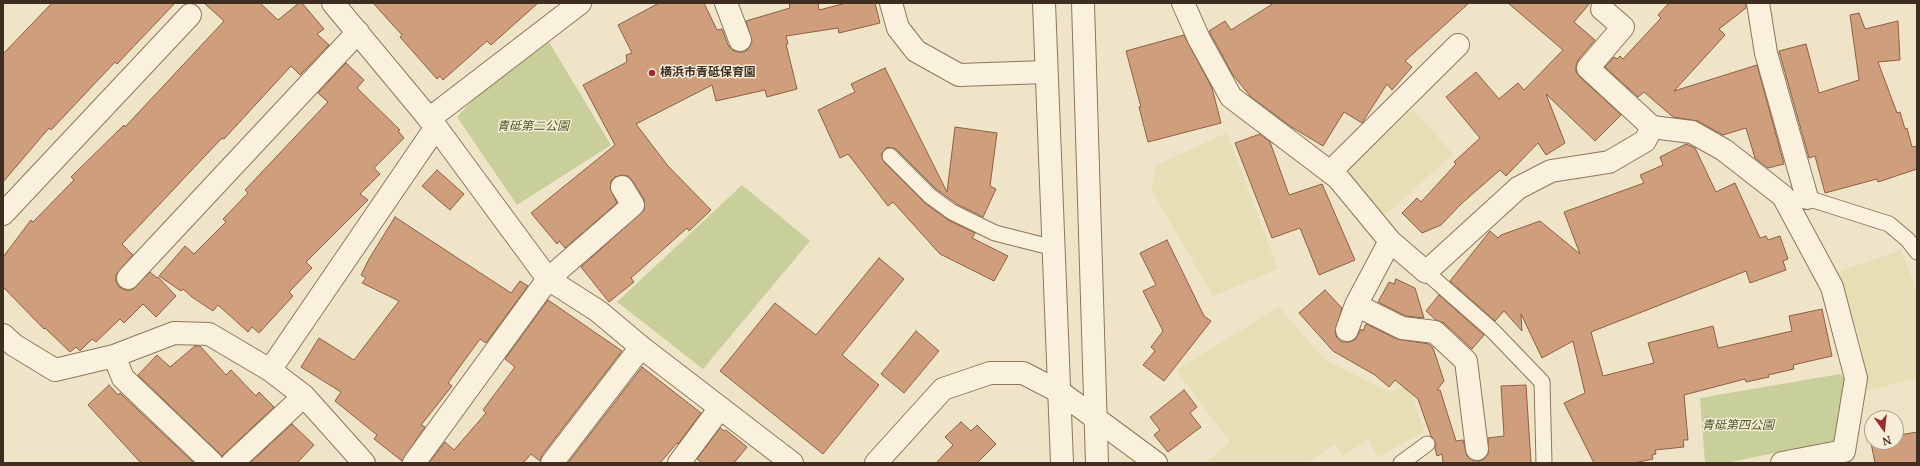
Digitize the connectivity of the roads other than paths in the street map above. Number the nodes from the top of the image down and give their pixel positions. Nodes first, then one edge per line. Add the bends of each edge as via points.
1 (332, 3) edge
2 (580, 3) edge
3 (726, 3) edge
4 (891, 3) edge
5 (1044, 3) edge
6 (1083, 3) edge
7 (1183, 3) edge
8 (1758, 3) edge
9 (1602, 9) dead end
10 (190, 15) dead end
11 (358, 32) junction
12 (740, 40) dead end
13 (1458, 45) dead end
14 (1046, 72) junction
15 (432, 123) junction
16 (1652, 127) junction
17 (890, 156) dead end
18 (1331, 171) junction
19 (622, 187) dead end
20 (1783, 196) junction
21 (1807, 198) junction
22 (3, 214) edge
23 (1390, 241) junction
24 (1054, 248) junction
25 (1917, 252) edge
26 (1426, 272) junction
27 (128, 278) dead end
28 (548, 279) junction
29 (1356, 305) junction
30 (1348, 330) dead end
31 (3, 335) edge
32 (641, 348) junction
33 (114, 356) junction
34 (270, 370) junction
35 (1060, 392) junction
36 (304, 396) junction
37 (720, 408) junction
38 (1095, 418) junction
39 (1426, 444) dead end
40 (1477, 449) dead end
41 (1790, 462) edge
42 (212, 463) edge
43 (232, 463) edge
44 (364, 463) edge
45 (414, 463) edge
46 (552, 463) edge
47 (679, 463) edge
48 (792, 463) edge
49 (876, 463) edge
50 (1062, 463) edge
51 (1097, 463) edge
52 (1156, 463) edge
53 (1401, 463) edge
54 (1544, 463) edge

1 - 11 street
2 - 15 street
3 - 12 street
4 - 14 street via 898,28 916,51 959,76
5 - 14 street
6 - 38 street
7 - 18 street via 1199,39 1231,97
8 - 21 street via 1766,53
9 - 16 street via 1623,27 1588,68
10 - 22 street
11 - 15 street
11 - 27 street
13 - 18 street
14 - 24 street
15 - 28 street
15 - 34 street
16 - 20 street via 1692,132 1724,150
16 - 26 street via 1645,141 1609,162 1551,171 1518,188
17 - 24 lane via 930,196 952,212 995,233
18 - 23 street
19 - 28 street via 633,205
20 - 21 lane
20 - 41 street via 1832,287 1856,378 1844,451
21 - 25 lane via 1889,224 1908,240
23 - 26 street
23 - 29 street
24 - 35 street
26 - 54 lane via 1492,330 1542,382
28 - 32 street via 598,311
28 - 45 street
29 - 30 street
29 - 40 street via 1402,328 1435,332 1466,361
31 - 33 street via 14,345 55,370
32 - 37 street
32 - 46 street
33 - 34 street via 174,333 209,334
33 - 42 street via 123,378
34 - 36 street
35 - 38 street
35 - 49 street via 1023,373 990,373 943,389
35 - 50 street
36 - 43 street
36 - 44 street
37 - 47 street
37 - 48 street
38 - 51 street
38 - 52 street
39 - 53 lane

